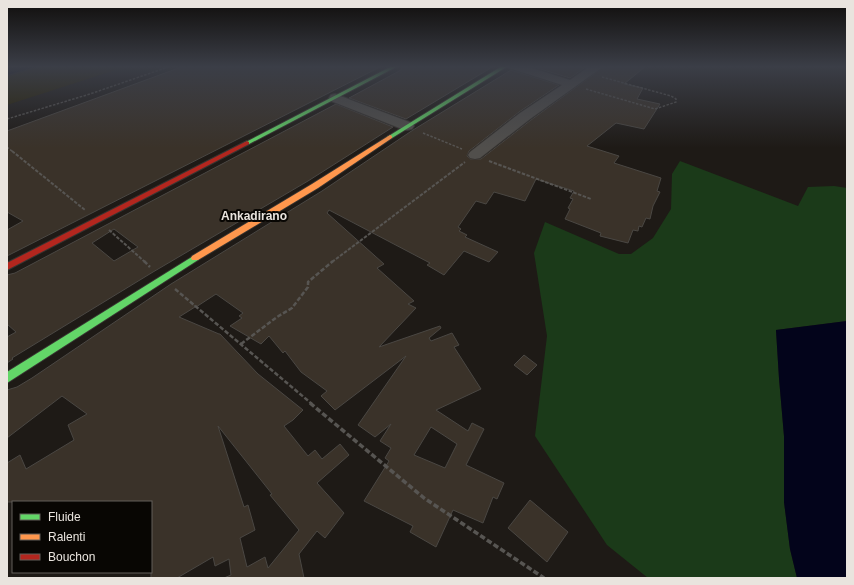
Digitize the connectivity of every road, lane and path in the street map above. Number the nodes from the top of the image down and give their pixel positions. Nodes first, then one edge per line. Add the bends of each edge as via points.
1 (92, 93) edge
2 (344, 93) edge
3 (461, 93) edge
4 (558, 93) edge
5 (602, 93) edge
6 (662, 93) edge
7 (335, 98) junction
8 (7, 119) edge
9 (407, 126) junction
10 (7, 147) edge
11 (475, 155) junction
12 (591, 199) dead end
13 (98, 220) junction
14 (7, 267) edge
15 (162, 278) junction
16 (241, 344) junction
17 (7, 378) edge
18 (544, 578) edge

1 - 8 path
2 - 7 street
3 - 9 street
4 - 11 street
5 - 6 path via 655,109 676,102 676,99
7 - 9 street
7 - 13 street
9 - 11 path
9 - 15 street via 315,186
10 - 13 path
11 - 12 path
11 - 16 path via 342,254 308,282 308,287 292,308
13 - 14 street
13 - 15 path
15 - 16 path
15 - 17 street
16 - 18 path via 424,498

